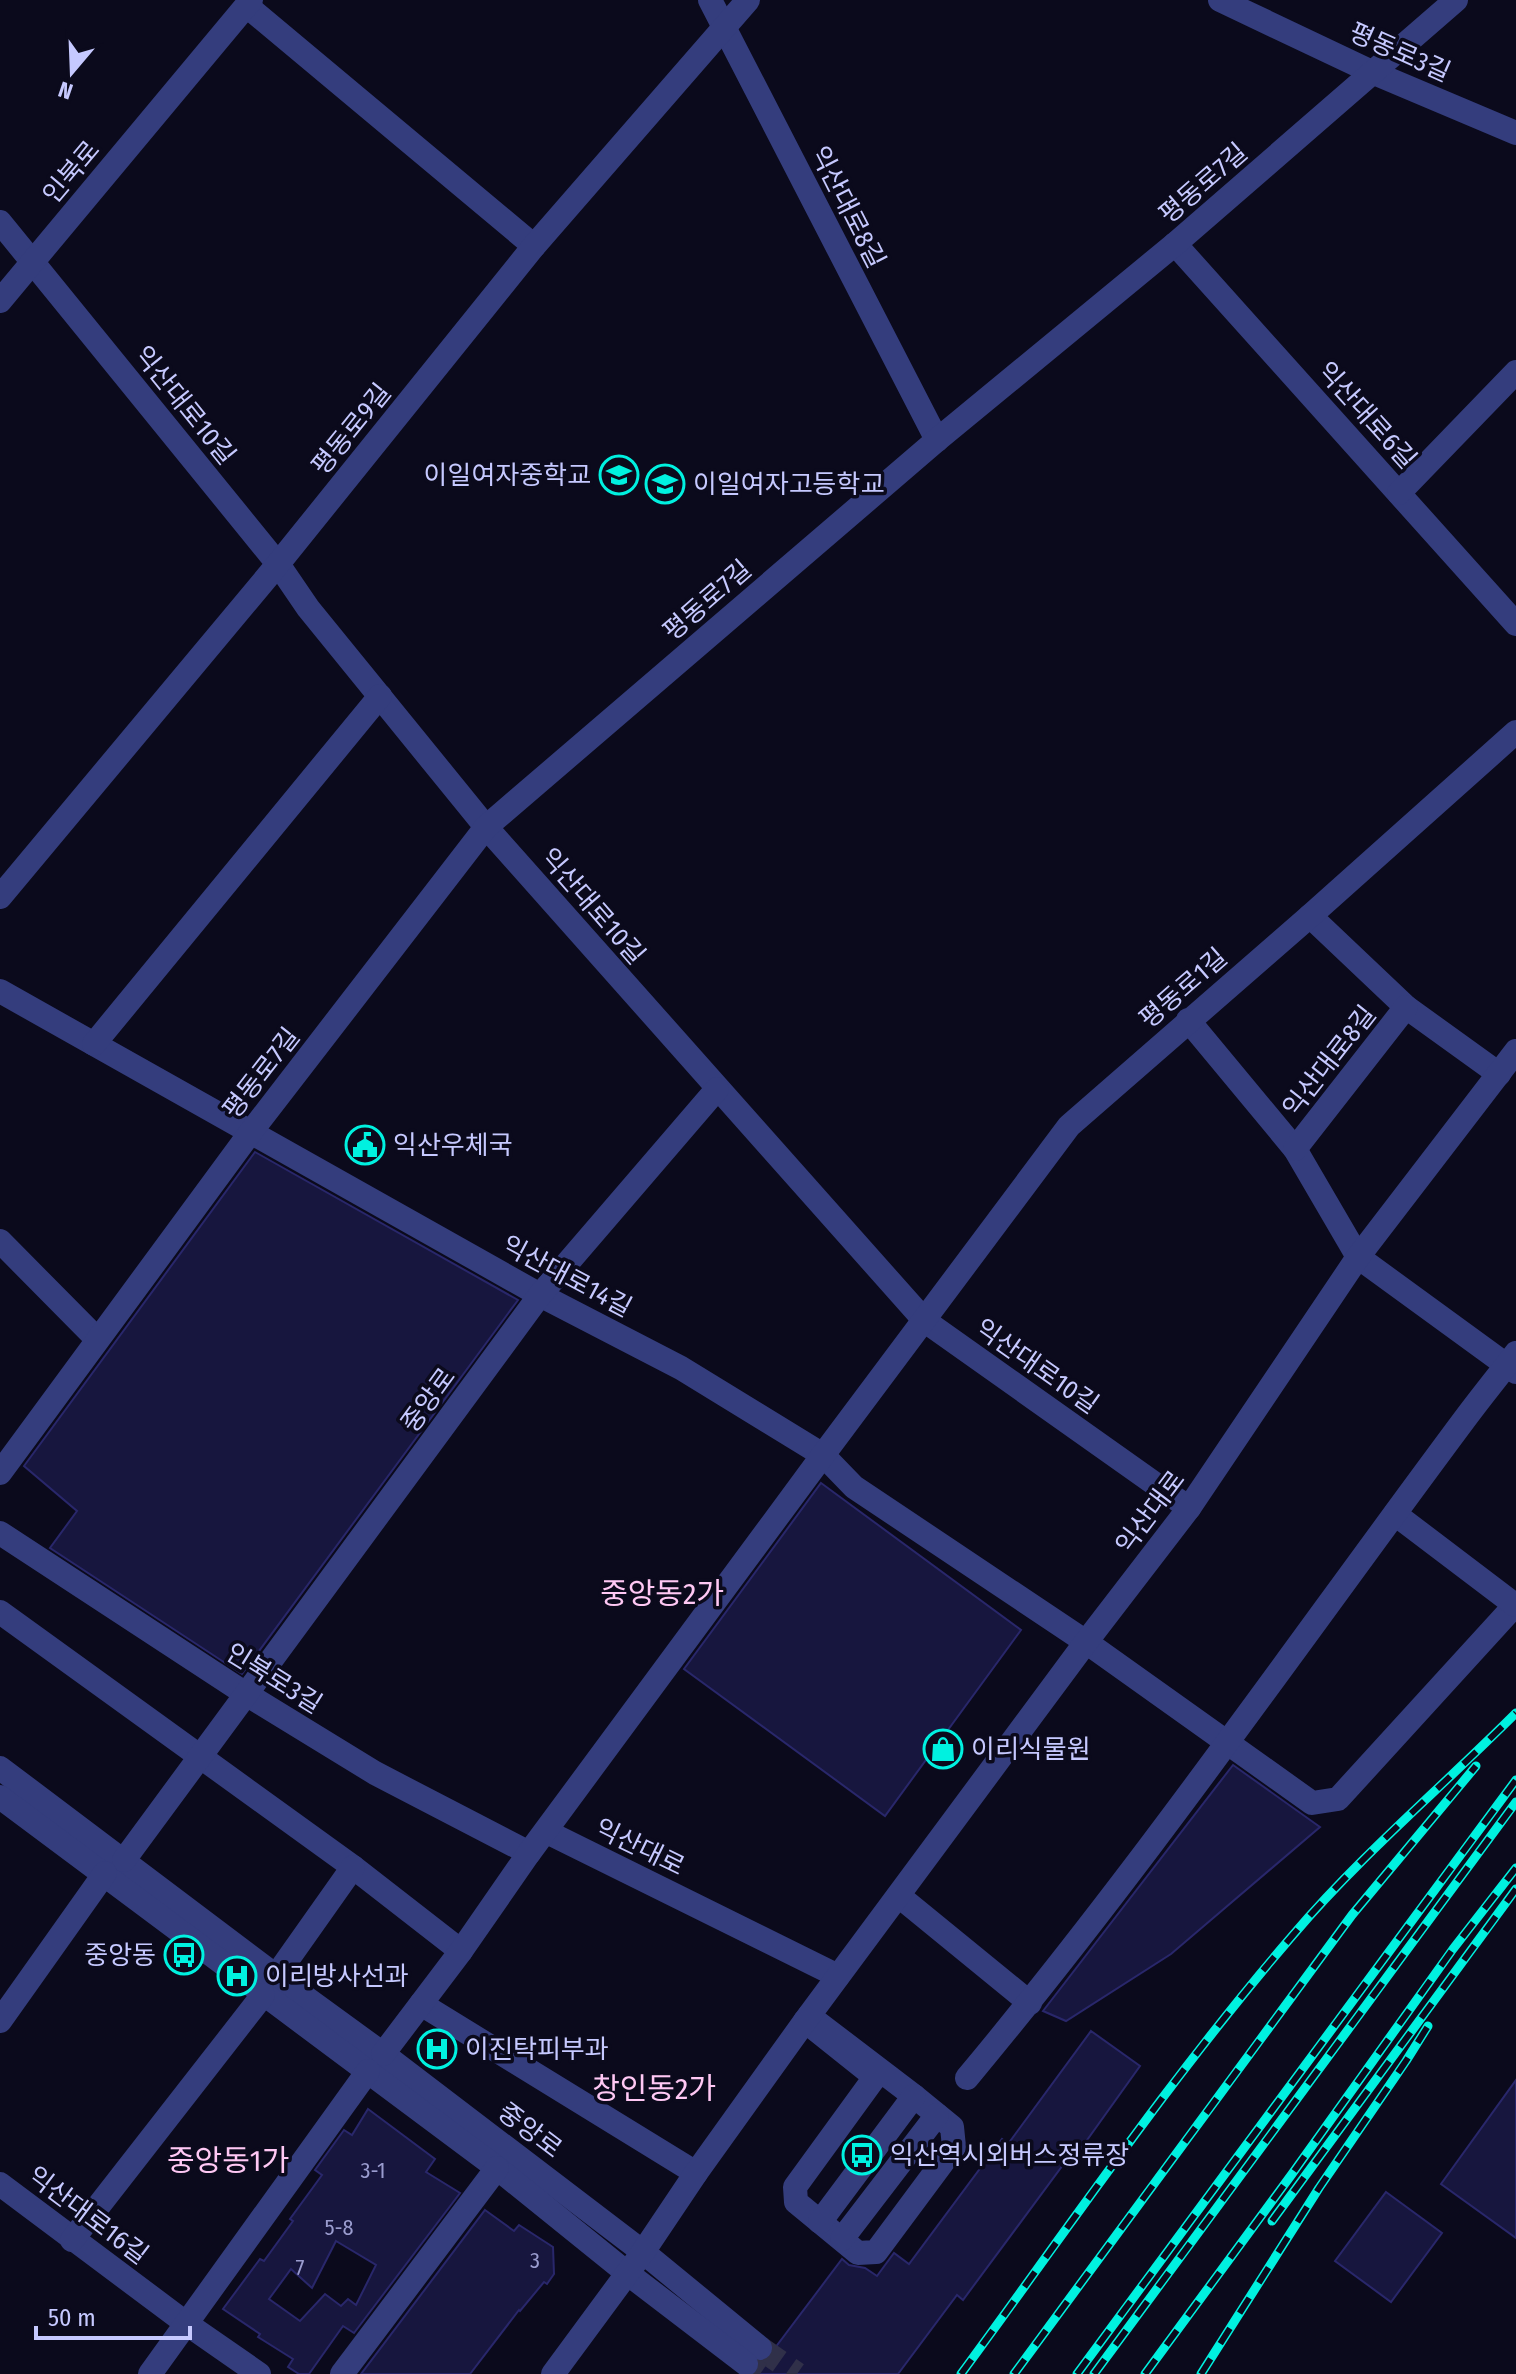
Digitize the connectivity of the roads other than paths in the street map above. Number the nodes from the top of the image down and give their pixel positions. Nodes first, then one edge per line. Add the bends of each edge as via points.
1 (710, 0) edge
2 (748, 0) edge
3 (1220, 0) edge
4 (1456, 0) edge
5 (249, 3) edge
6 (725, 29) junction
7 (1374, 73) junction
8 (1516, 133) edge
9 (0, 222) edge
10 (1175, 244) junction
11 (534, 246) junction
12 (34, 261) junction
13 (0, 301) edge
14 (1516, 372) edge
15 (937, 440) junction
16 (1399, 493) junction
17 (278, 564) junction
18 (1516, 624) edge
19 (380, 696) junction
20 (1516, 732) edge
21 (486, 827) junction
22 (0, 897) edge
23 (1310, 916) junction
24 (0, 991) edge
25 (1406, 1007) junction
26 (1188, 1020) junction
27 (94, 1044) junction
28 (1516, 1051) edge
29 (1499, 1074) junction
30 (717, 1089) junction
31 (250, 1133) junction
32 (1295, 1149) junction
33 (0, 1241) edge
34 (1358, 1257) junction
35 (540, 1295) junction
36 (925, 1321) junction
37 (97, 1339) junction
38 (1513, 1363) edge
39 (823, 1455) junction
40 (0, 1473) edge
41 (1189, 1508) junction
42 (1395, 1514) junction
43 (0, 1533) edge
44 (1515, 1604) edge
45 (0, 1612) edge
46 (1086, 1642) junction
47 (246, 1694) junction
48 (1228, 1743) junction
49 (199, 1758) junction
50 (0, 1768) edge
51 (0, 1797) edge
52 (547, 1832) junction
53 (529, 1853) junction
54 (114, 1867) junction
55 (353, 1867) junction
56 (899, 1896) junction
57 (461, 1951) junction
58 (838, 1976) junction
59 (269, 1986) junction
60 (1030, 2003) junction
61 (421, 2004) junction
62 (807, 2019) junction
63 (0, 2021) edge
64 (375, 2062) junction
65 (967, 2078) dead end
66 (914, 2096) junction
67 (937, 2115) junction
68 (497, 2168) junction
69 (696, 2173) junction
70 (0, 2184) edge
71 (820, 2222) junction
72 (842, 2239) junction
73 (72, 2240) junction
74 (643, 2252) junction
75 (627, 2273) junction
76 (187, 2324) junction
77 (150, 2374) edge
78 (259, 2374) edge
79 (342, 2374) edge
80 (553, 2374) edge

1 - 6 street, 익산대로8길
2 - 6 street, 평동로9길
3 - 7 street, 평동로3길
4 - 7 street, 평동로7길
5 - 11 street, 인북로
5 - 12 street, 인북로
6 - 11 street, 평동로9길
6 - 15 street, 익산대로8길
7 - 8 street, 평동로3길
7 - 10 street, 평동로7길
9 - 12 street, 익산대로10길
10 - 15 street, 평동로7길
10 - 16 street, 익산대로6길
11 - 17 street, 평동로9길
12 - 13 street, 인북로
12 - 17 street, 익산대로10길
14 - 16 street
15 - 21 street, 평동로7길
16 - 18 street, 익산대로6길
17 - 19 street, 익산대로10길
17 - 22 street, 평동로9길
19 - 21 street, 익산대로10길
19 - 27 street
20 - 23 street, 평동로1길
21 - 30 street, 익산대로10길
21 - 31 street, 평동로7길
23 - 25 street
23 - 26 street, 평동로1길
24 - 27 street, 익산대로14길
25 - 29 street
25 - 32 street, 익산대로8길
26 - 32 street, 익산대로8길
26 - 36 street, 평동로1길 via 1069,1126
27 - 31 street, 익산대로14길
28 - 29 street, 익산대로
29 - 34 street, 익산대로
30 - 35 street, 중앙로
30 - 36 street, 익산대로10길
31 - 35 street, 익산대로14길
31 - 37 street, 평동로7길
32 - 34 street, 익산대로8길
33 - 37 street
34 - 38 street
34 - 41 street, 익산대로
35 - 39 street, 익산대로14길 via 681,1368
35 - 47 street, 중앙로
36 - 39 street
36 - 41 street, 익산대로10길
37 - 40 street, 평동로7길
38 - 42 street
39 - 46 street, 익산대로14길 via 854,1487
39 - 52 street
41 - 46 street, 익산대로
42 - 44 street
42 - 48 street
43 - 47 street, 인북로3길
44 - 48 street, 익산대로14길 via 1338,1799 1312,1803
45 - 49 street
46 - 48 street, 익산대로14길
46 - 56 street, 익산대로
47 - 49 street, 중앙로
47 - 53 street, 인북로3길 via 375,1773
48 - 60 street
49 - 54 street, 중앙로
49 - 55 street
50 - 54 street, 중앙로
51 - 54 street, 중앙로
52 - 53 street
52 - 58 street, 익산대로
53 - 57 street
54 - 59 street, 중앙로
54 - 63 street
55 - 57 street
55 - 59 street
56 - 58 street, 익산대로
56 - 60 street
57 - 61 street
58 - 62 street, 익산대로
59 - 64 street, 중앙로
59 - 73 street
60 - 65 street
61 - 64 street
61 - 69 street
62 - 66 street
62 - 69 street, 익산대로
62 - 71 street via 875,2077 795,2187 796,2202
64 - 68 street, 중앙로
64 - 74 street, 중앙로
64 - 76 street
66 - 67 street
66 - 71 street
67 - 72 street
67 - 72 street via 952,2127 954,2147 876,2252 858,2253
68 - 75 street, 중앙로
68 - 79 street, 중앙로
69 - 74 street, 익산대로
70 - 73 street, 익산대로16길
71 - 72 street
73 - 76 street, 익산대로16길
74 - 75 street, 익산대로
74 - 75 street, 중앙로 via 753,2356
75 - 80 street, 익산대로
76 - 77 street
76 - 78 street, 익산대로16길

